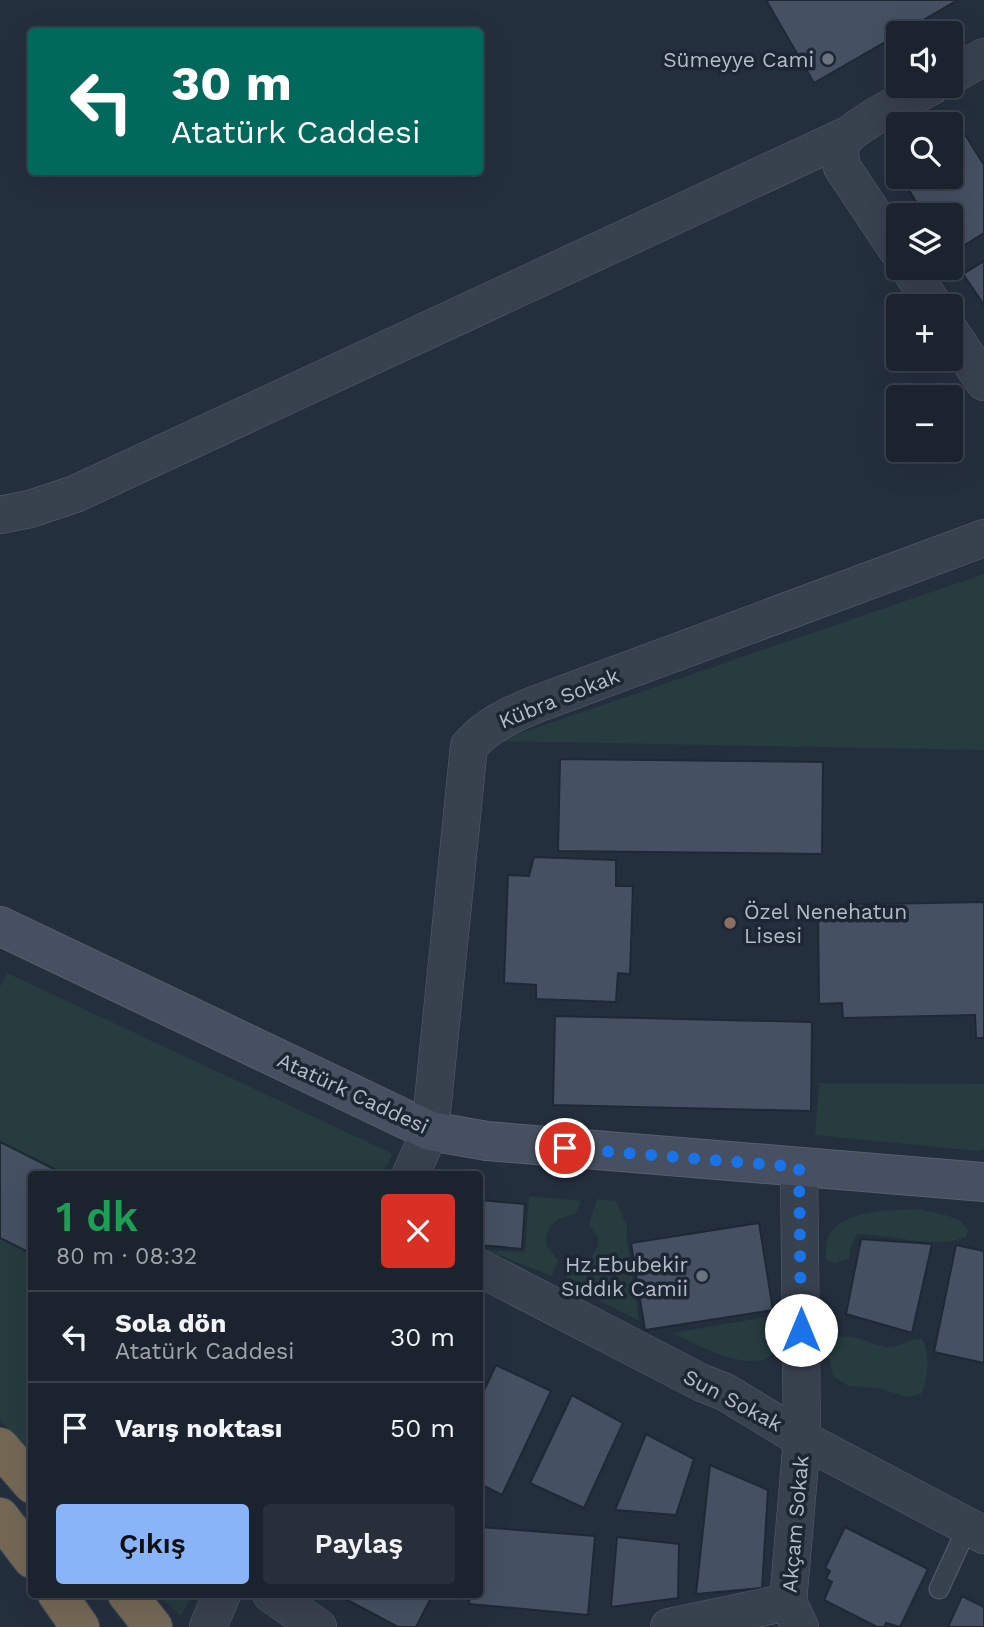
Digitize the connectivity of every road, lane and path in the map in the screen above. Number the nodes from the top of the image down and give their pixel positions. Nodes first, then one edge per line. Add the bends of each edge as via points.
1 (984, 57) edge
2 (963, 68) edge
3 (910, 98) edge
4 (848, 135) junction
5 (886, 233) edge
6 (963, 350) edge
7 (984, 382) edge
8 (0, 515) edge
9 (984, 538) edge
10 (0, 926) edge
11 (430, 1131) junction
12 (799, 1167) junction
13 (412, 1171) edge
14 (984, 1182) edge
15 (483, 1270) edge
16 (802, 1439) junction
17 (0, 1447) edge
18 (28, 1478) edge
19 (0, 1517) edge
20 (975, 1532) edge
21 (28, 1554) edge
22 (939, 1589) dead end
23 (60, 1598) edge
24 (130, 1598) edge
25 (220, 1598) edge
26 (277, 1598) edge
27 (794, 1615) edge
28 (80, 1627) edge
29 (153, 1627) edge
30 (208, 1627) edge
31 (318, 1627) edge
32 (669, 1627) edge

1 - 2 street
3 - 4 street
4 - 5 street via 842,144 842,167
4 - 8 street via 75,494
6 - 7 street
9 - 11 street, Kübra Sokak via 534,705 502,718 468,746
10 - 11 street, Atatürk Caddesi
11 - 12 street, Atatürk Caddesi via 487,1142
11 - 13 street, Kübra Sokak
12 - 14 street, Atatürk Caddesi
12 - 16 street, Akçam Sokak
15 - 16 street, Sun Sokak via 725,1392
16 - 20 street, Sun Sokak
16 - 27 street, Akçam Sokak
17 - 18 highway
19 - 21 highway
20 - 22 lane
23 - 28 highway
24 - 29 highway
25 - 30 street
26 - 31 street
27 - 32 street

